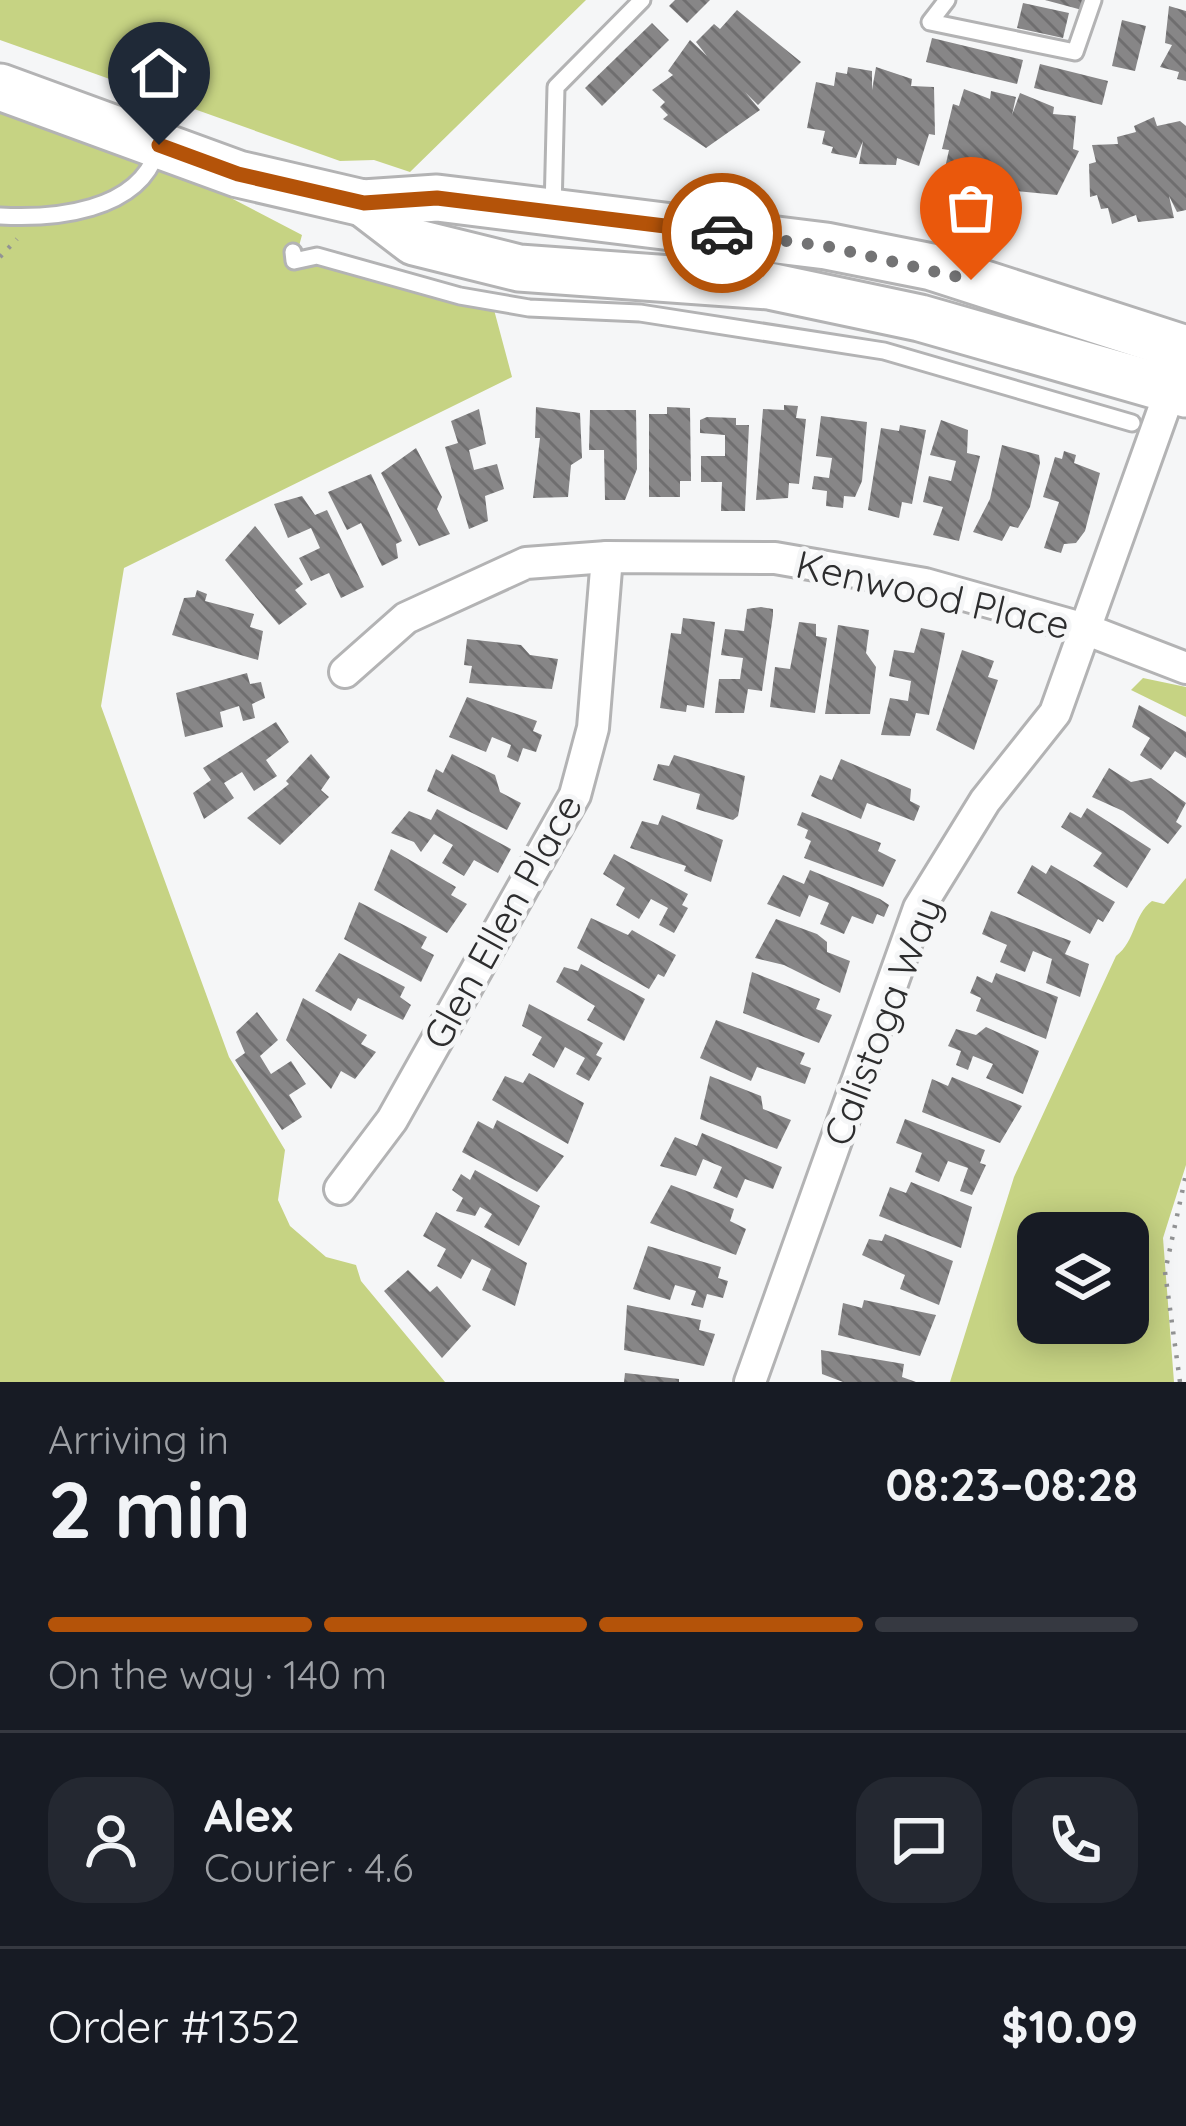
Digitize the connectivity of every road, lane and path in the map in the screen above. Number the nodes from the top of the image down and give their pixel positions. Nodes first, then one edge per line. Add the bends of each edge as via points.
1 (642, 0) edge
2 (946, 0) edge
3 (1093, 0) edge
4 (0, 87) edge
5 (159, 145) junction
6 (364, 203) junction
7 (553, 213) junction
8 (0, 216) edge
9 (292, 252) dead end
10 (638, 277) junction
11 (1183, 366) edge
12 (1132, 422) dead end
13 (607, 557) junction
14 (1085, 629) junction
15 (1186, 668) edge
16 (345, 672) dead end
17 (1186, 1174) edge
18 (340, 1189) dead end
19 (750, 1382) edge
20 (1180, 1382) edge

1 - 7 lane via 556,87
2 - 3 lane via 930,22 1075,52
4 - 5 main road
5 - 6 main road via 238,174
5 - 8 lane via 152,167 81,212
6 - 7 main road via 437,198
6 - 10 main road via 414,242 519,268
7 - 10 main road via 574,238 608,250
7 - 11 main road via 932,267
9 - 12 lane via 294,261 317,256 529,308 640,314 884,351
10 - 11 main road via 769,286
11 - 14 street, Calistoga Way
13 - 14 street, Kenwood Place via 776,558 925,584
13 - 16 street, Kenwood Place via 526,563 406,618
13 - 18 street, Glen Ellen Place via 593,728 575,795 392,1120
14 - 15 street, Kenwood Place
14 - 19 street, Calistoga Way via 1055,713 985,801 919,908
17 - 20 path via 1165,1272

